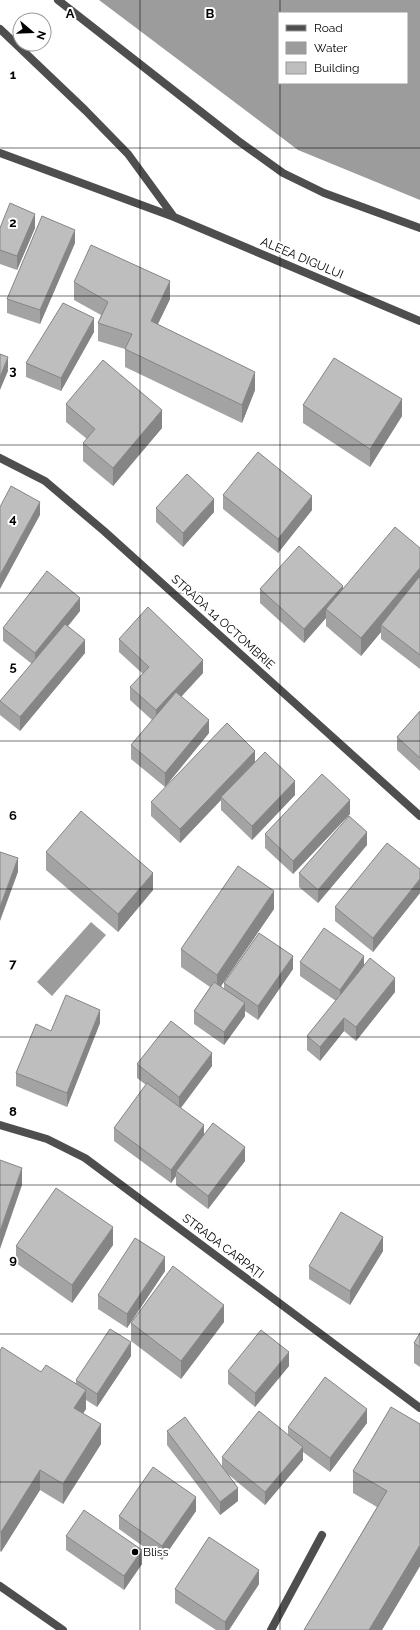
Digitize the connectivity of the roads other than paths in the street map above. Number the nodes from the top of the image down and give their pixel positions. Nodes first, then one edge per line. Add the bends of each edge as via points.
1 (58, 0) edge
2 (0, 29) edge
3 (0, 153) edge
4 (174, 217) junction
5 (420, 228) edge
6 (420, 321) edge
7 (0, 458) edge
8 (420, 816) edge
9 (0, 1126) edge
10 (420, 1408) edge
11 (322, 1535) dead end
12 (0, 1586) edge
13 (63, 1630) edge
14 (271, 1630) edge

1 - 5 street via 283,173 324,193
2 - 4 street via 128,154
3 - 4 street, ALEEA DIGULUI
4 - 6 street, ALEEA DIGULUI
7 - 8 street, STRADA 14 OCTOMBRIE via 45,481 104,531
9 - 10 street, STRADA CARPAȚI via 47,1139 86,1158
11 - 14 street
12 - 13 street

